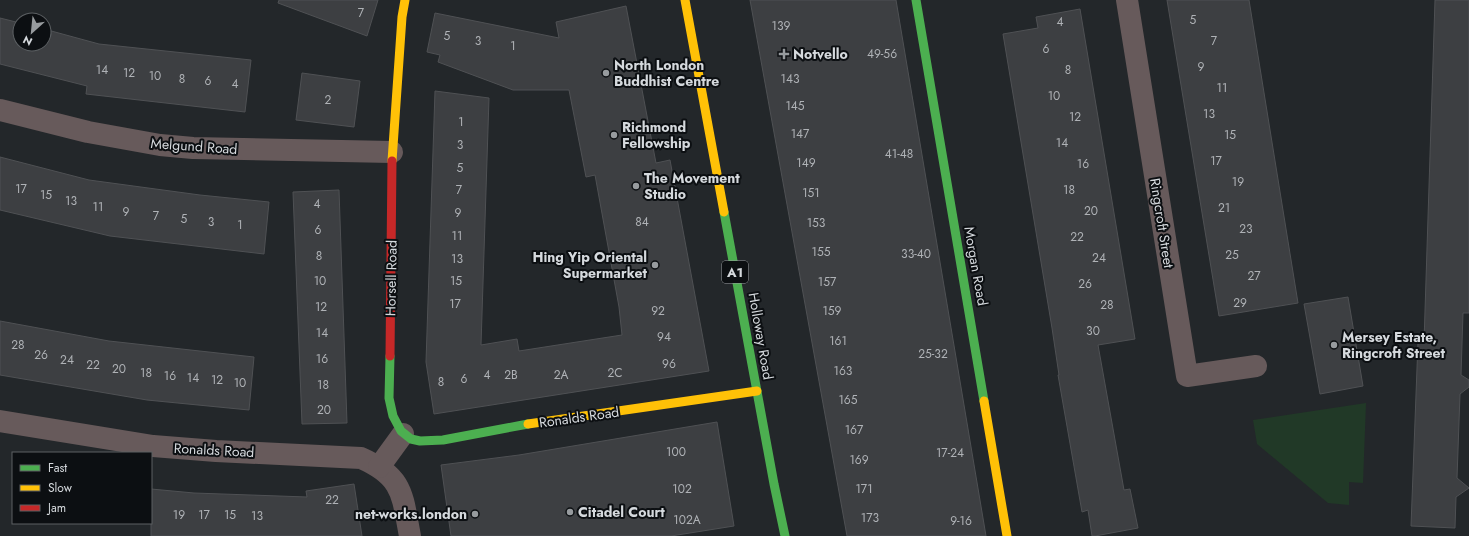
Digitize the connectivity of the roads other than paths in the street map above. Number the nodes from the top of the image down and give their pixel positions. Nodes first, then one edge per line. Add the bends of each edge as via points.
1 (405, 0) edge
2 (685, 0) edge
3 (916, 0) edge
4 (1127, 0) edge
5 (0, 110) edge
6 (392, 152) junction
7 (1256, 366) dead end
8 (757, 391) junction
9 (0, 421) edge
10 (402, 434) junction
11 (379, 468) junction
12 (410, 536) edge
13 (785, 536) edge
14 (1007, 536) edge

1 - 6 main road, Horsell Road
2 - 8 main road, Holloway Road / A1
3 - 14 main road, Morgan Road
4 - 7 street, Ringcroft Street via 1187,376
5 - 6 street, Melgund Road via 88,132 160,145 193,148
6 - 10 main road, Horsell Road via 389,398 394,418
8 - 10 main road, Ronalds Road via 501,428 432,442 412,439
8 - 13 main road, Holloway Road / A1
9 - 11 street, Ronalds Road via 153,446 362,458
10 - 11 street
11 - 12 street via 394,479 400,491

